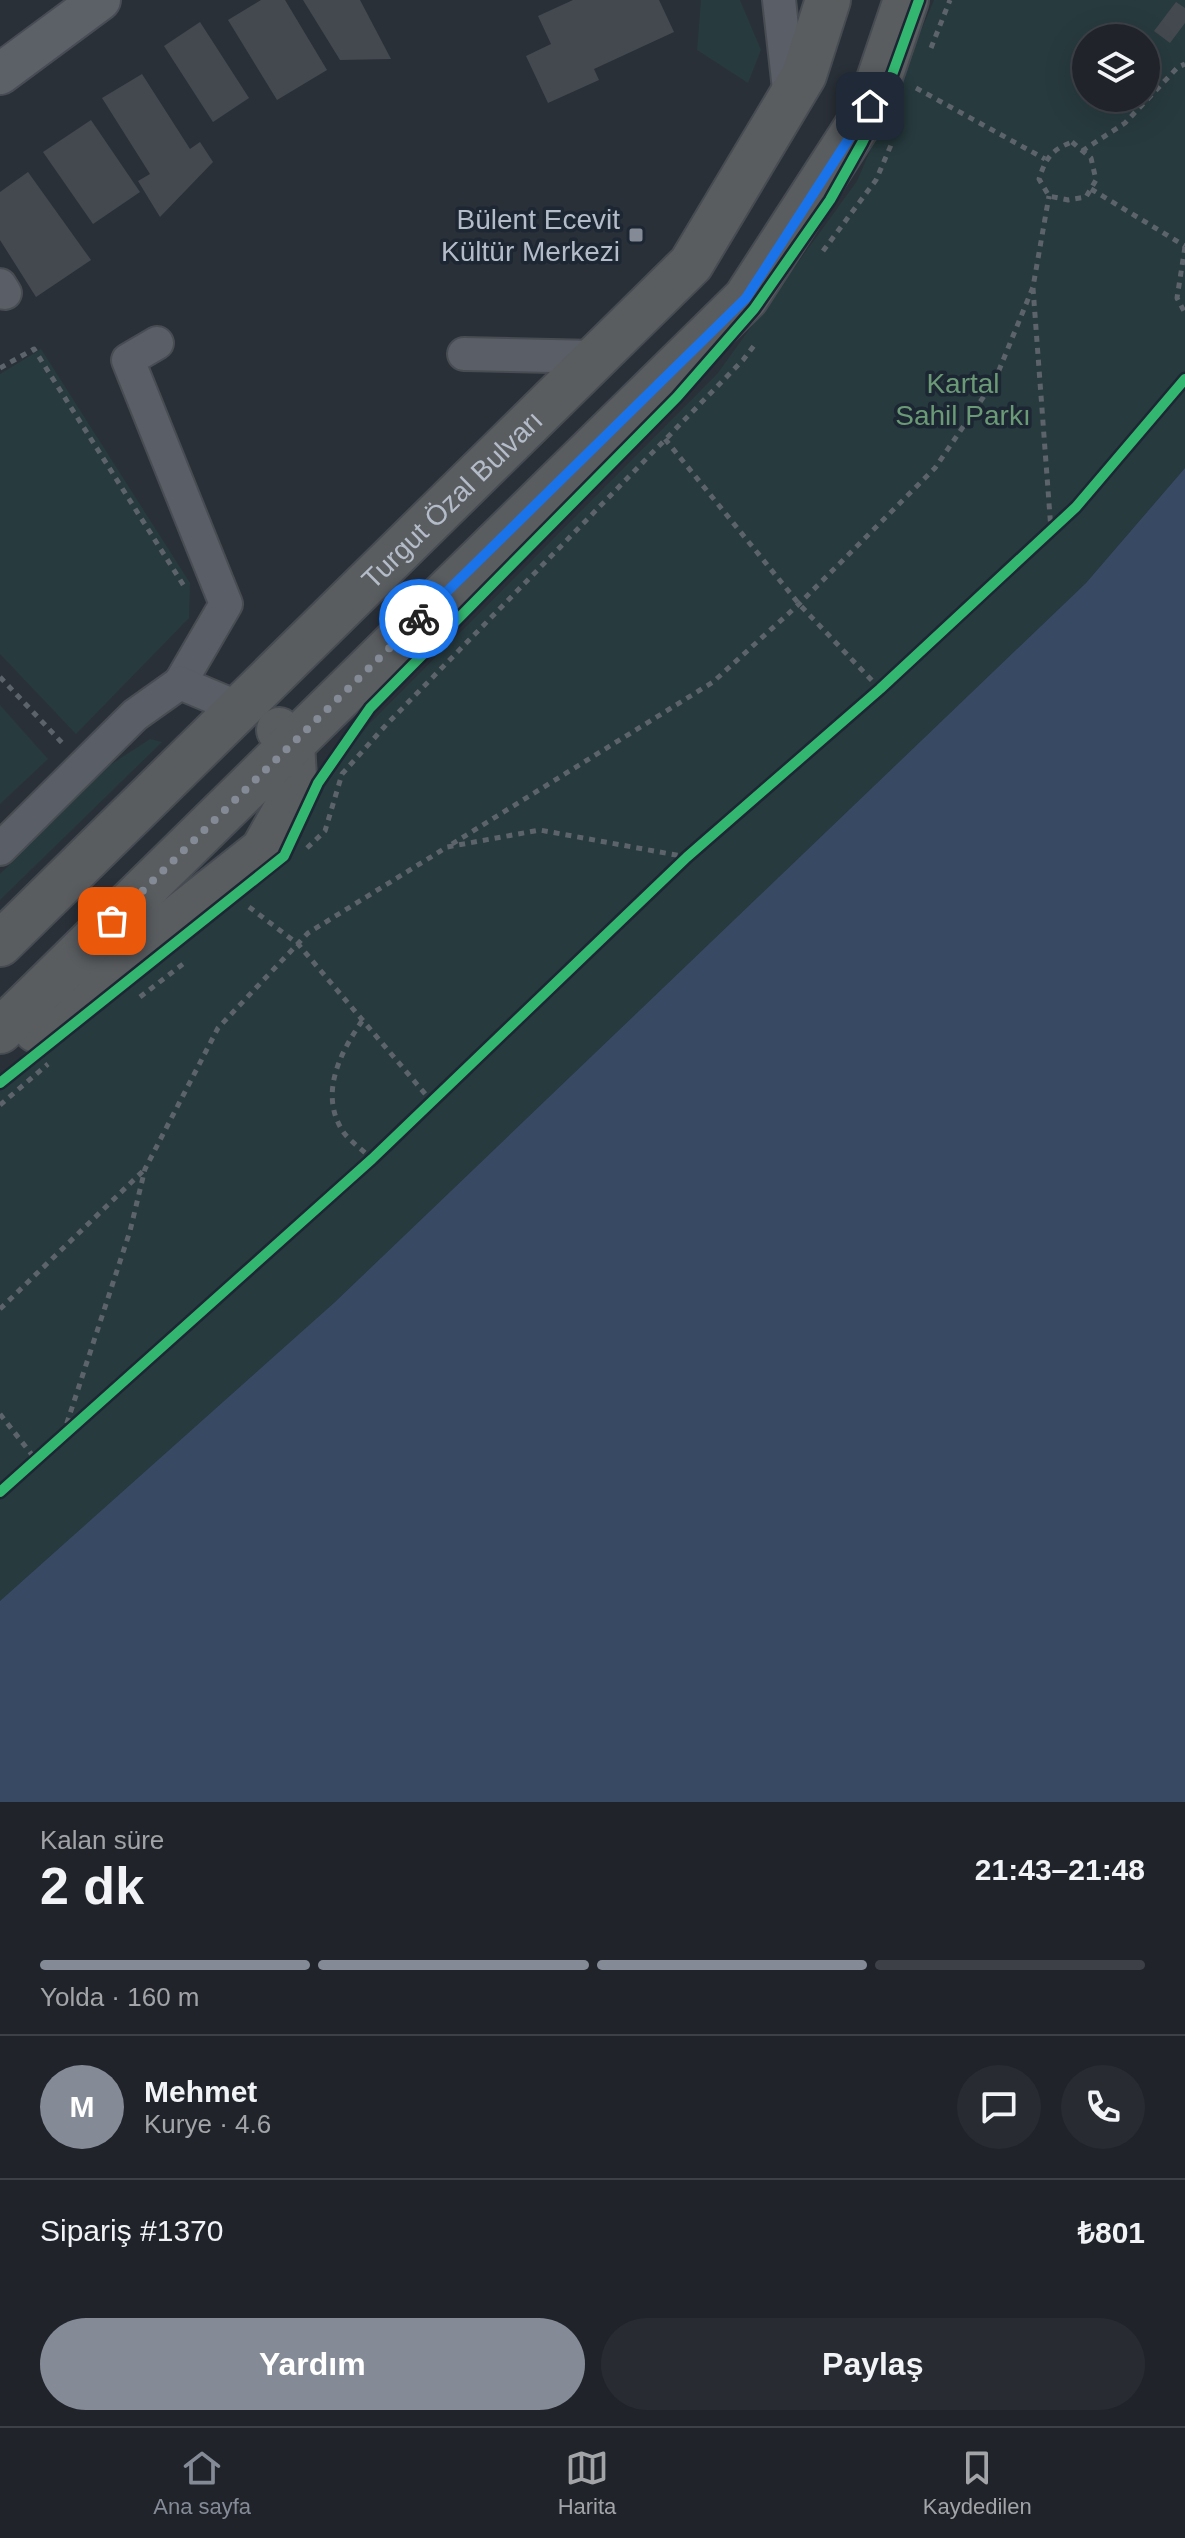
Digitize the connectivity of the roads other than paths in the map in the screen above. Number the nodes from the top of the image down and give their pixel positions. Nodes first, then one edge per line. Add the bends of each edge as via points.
1 (100, 0) edge
2 (779, 0) edge
3 (828, 0) edge
4 (906, 0) edge
5 (0, 74) edge
6 (790, 98) junction
7 (157, 343) dead end
8 (464, 354) dead end
9 (596, 357) junction
10 (180, 683) junction
11 (239, 708) junction
12 (292, 744) junction
13 (0, 849) edge
14 (0, 944) edge
15 (0, 1031) edge
16 (0, 1058) edge

1 - 5 main road
2 - 6 lane
3 - 6 highway, Turgut Özal Bulvarı via 804,75
4 - 12 highway via 870,106 746,298
6 - 9 highway, Turgut Özal Bulvarı via 691,264
7 - 10 lane via 128,360 226,604
8 - 9 lane
9 - 11 highway, Turgut Özal Bulvarı
10 - 11 lane
10 - 13 lane via 135,715
11 - 12 highway via 270,720
11 - 14 highway, Turgut Özal Bulvarı
12 - 15 highway
12 - 16 highway via 295,793 263,850

